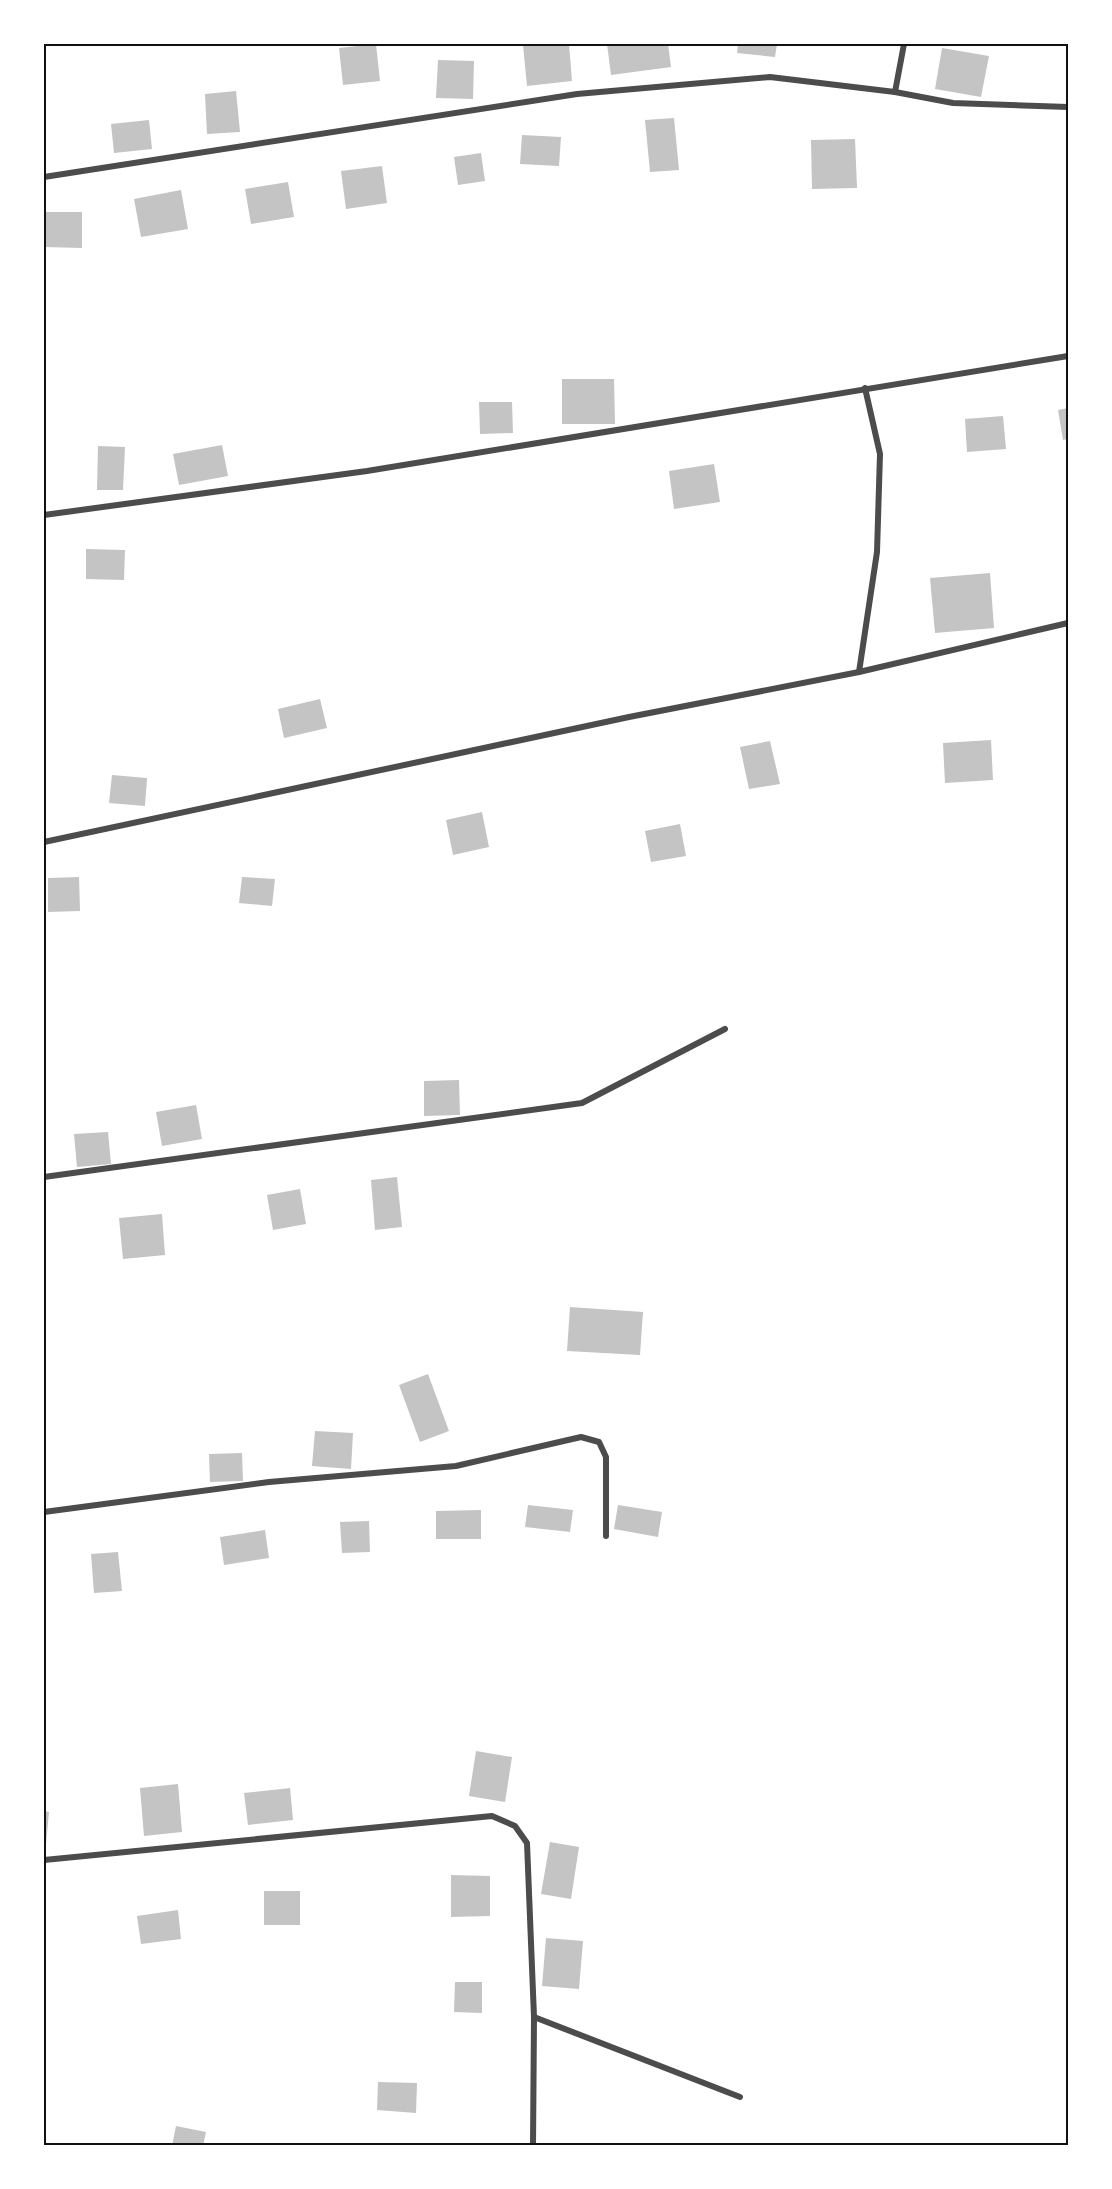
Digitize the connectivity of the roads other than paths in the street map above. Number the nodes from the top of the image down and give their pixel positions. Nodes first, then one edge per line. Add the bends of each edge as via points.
1 (904, 44) edge
2 (895, 92) junction
3 (1068, 107) edge
4 (44, 177) edge
5 (1068, 356) edge
6 (865, 388) junction
7 (44, 515) edge
8 (1068, 623) edge
9 (859, 672) junction
10 (44, 842) edge
11 (725, 1029) dead end
12 (44, 1177) edge
13 (44, 1512) edge
14 (606, 1536) dead end
15 (44, 1860) edge
16 (534, 2017) junction
17 (740, 2097) dead end
18 (533, 2145) edge

1 - 2 street
2 - 3 street via 953,103
2 - 4 street via 770,78 577,94
5 - 6 street
6 - 7 street via 367,471
6 - 9 street via 880,454 877,552
8 - 9 street
9 - 10 street via 617,719
11 - 12 street via 582,1103
13 - 14 street via 269,1482 456,1466 581,1437 599,1442 606,1457
15 - 16 street via 492,1816 515,1826 527,1844
16 - 17 street
16 - 18 street

